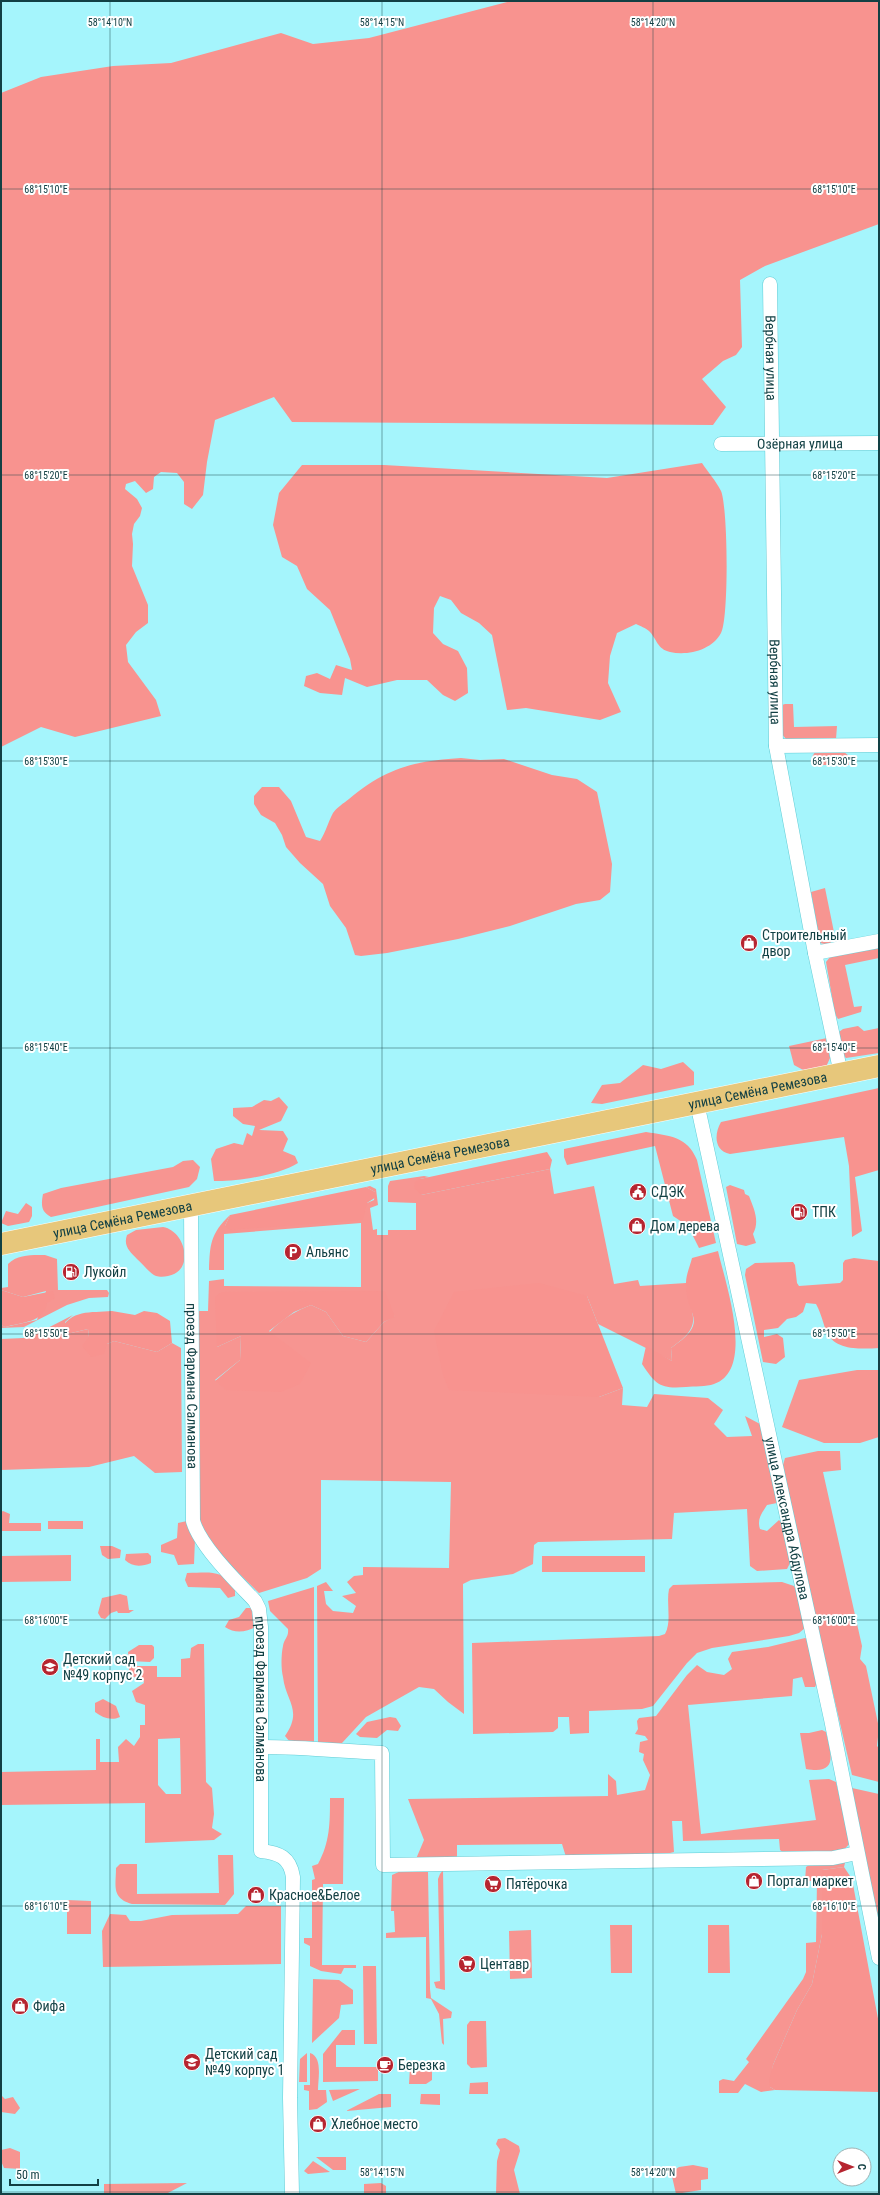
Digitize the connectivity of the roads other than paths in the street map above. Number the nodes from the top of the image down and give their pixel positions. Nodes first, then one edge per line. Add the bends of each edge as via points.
1 (770, 284) dead end
2 (879, 443) edge
3 (720, 444) dead end
4 (772, 444) junction
5 (879, 745) edge
6 (776, 746) junction
7 (879, 941) edge
8 (815, 953) junction
9 (879, 1066) edge
10 (841, 1074) junction
11 (698, 1102) junction
12 (191, 1206) junction
13 (1, 1244) edge
14 (261, 1747) junction
15 (857, 1853) junction
16 (879, 1958) edge
17 (292, 2194) edge

1 - 4 street, Вербная улица
2 - 4 street, Озёрная улица
3 - 4 street, Озёрная улица
4 - 6 street, Вербная улица
5 - 6 street
6 - 8 street, Вербная улица
7 - 8 street
8 - 10 street, Вербная улица
9 - 10 main road, улица Семёна Ремезова
10 - 11 main road, улица Семёна Ремезова
11 - 12 main road, улица Семёна Ремезова
11 - 15 street, улица Александра Абдулова via 831,1719
12 - 13 main road, улица Семёна Ремезова
12 - 14 street, проезд Фармана Салманова via 193,1521 195,1530 203,1541 259,1609
14 - 15 street via 382,1753 382,1865 833,1858
14 - 17 street, проезд Фармана Салманова via 261,1851 280,1854 286,1858 290,1863 293,1877 290,2098
15 - 16 street, улица Александра Абдулова

